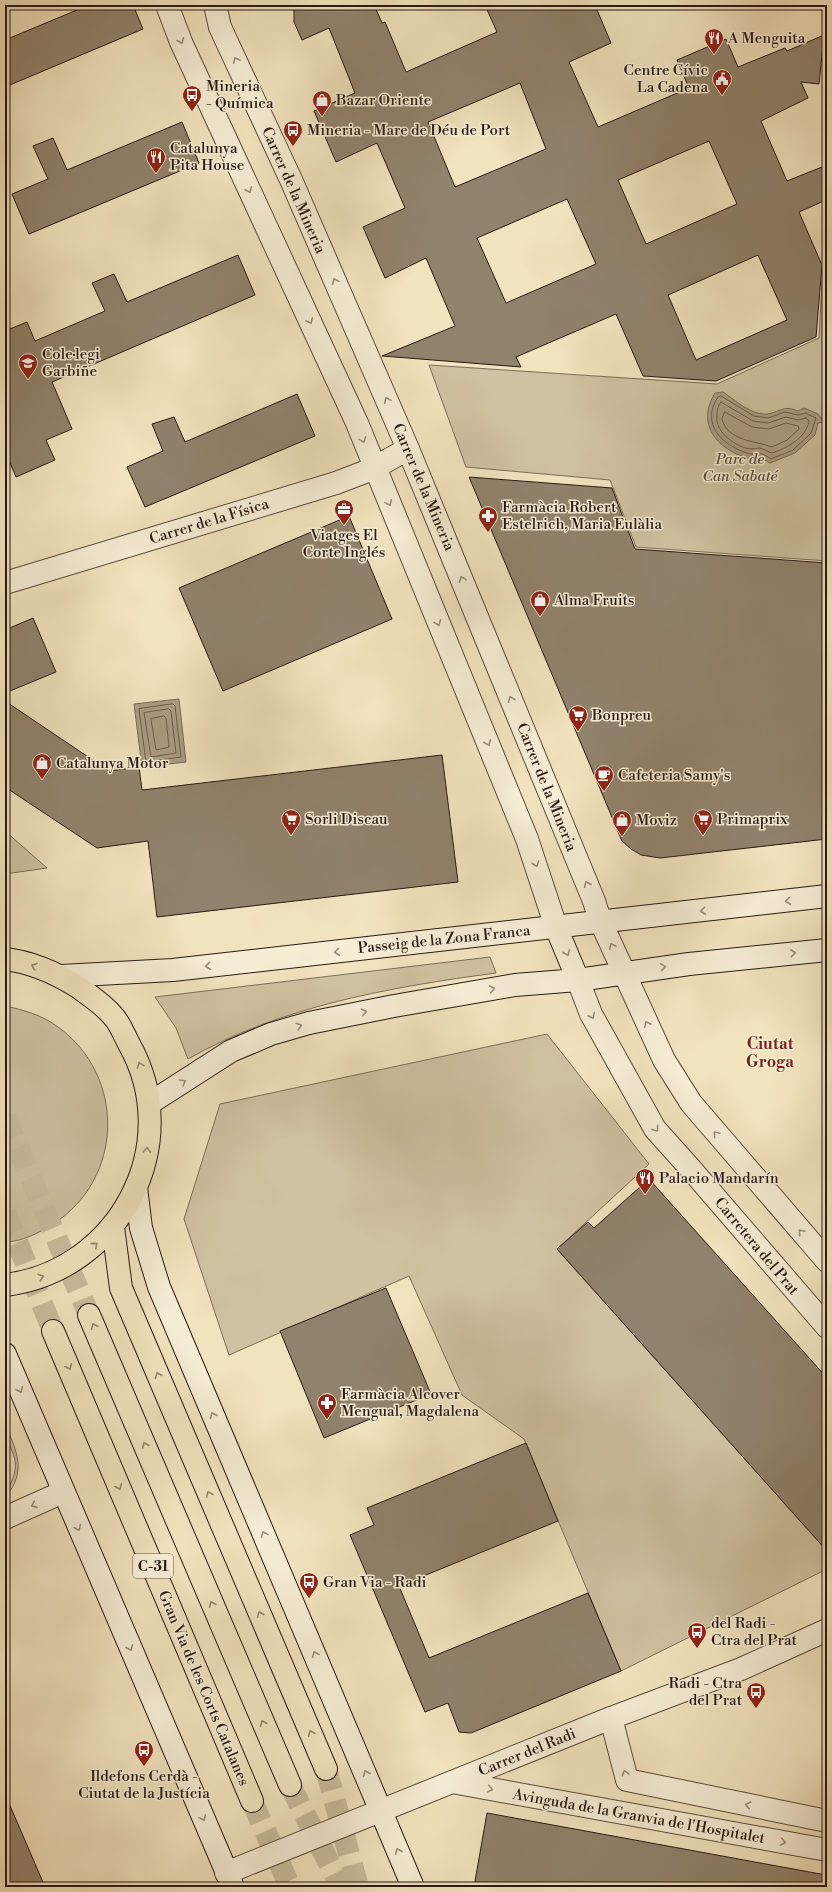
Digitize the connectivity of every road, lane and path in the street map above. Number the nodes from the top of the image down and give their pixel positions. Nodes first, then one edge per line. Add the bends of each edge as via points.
1 (167, 5) edge
2 (215, 5) edge
3 (408, 449) junction
4 (374, 467) junction
5 (5, 583) edge
6 (827, 896) edge
7 (600, 920) junction
8 (556, 927) junction
9 (827, 950) edge
10 (5, 958) edge
11 (625, 972) junction
12 (61, 976) junction
13 (578, 980) junction
14 (150, 1103) junction
15 (136, 1187) junction
16 (113, 1227) junction
17 (827, 1261) edge
18 (5, 1285) edge
19 (89, 1315) tunnel mouth
20 (827, 1327) edge
21 (53, 1331) tunnel mouth
22 (5, 1354) edge
23 (63, 1492) junction
24 (5, 1518) edge
25 (827, 1630) edge
26 (611, 1718) junction
27 (326, 1769) tunnel mouth
28 (452, 1782) junction
29 (290, 1785) tunnel mouth
30 (252, 1801) tunnel mouth
31 (381, 1809) junction
32 (827, 1821) edge
33 (827, 1850) edge
34 (230, 1880) edge
35 (413, 1887) edge

1 -> 4 street via 181,42 357,423
3 -> 2 street, Carrer de la Mineria via 292,182 220,27
3 - 4 street, Carrer de la Física
7 -> 3 street, Carrer de la Mineria
4 - 5 street, Carrer de la Física via 336,483
4 -> 8 street via 527,839
6 -> 7 street, Passeig de la Zona Franca
7 - 8 street, Passeig de la Zona Franca
11 -> 7 street, Carrer de la Mineria
8 -> 12 street, Passeig de la Zona Franca via 173,970
8 -> 13 street, Carretera del Prat
11 -> 9 street
12 -> 10 main road
11 - 13 street
17 -> 11 street via 691,1103 664,1060
14 -> 12 main road via 140,1063 114,1016 94,998
14 -> 13 street via 231,1051 271,1034 309,1023 515,985
13 -> 20 street, Carretera del Prat via 591,1014 655,1130
15 -> 14 main road via 147,1159
15 - 16 main road
31 -> 15 street via 159,1286 141,1228
18 -> 16 main road via 46,1276 74,1262 95,1246
27 -> 16 main road via 121,1288
29 -> 19 main road, C-31
21 -> 30 main road, Gran Via de les Corts Catalanes / C-31
22 -> 23 street
23 -> 24 street
23 -> 34 street
25 - 26 street, Carrer del Radi via 741,1669
26 - 28 street, Carrer del Radi
32 -> 26 street, Avinguda de la Granvia de l'Hospitalet via 626,1780
28 - 31 street, Carrer del Radi
28 -> 33 street, Avinguda de la Granvia de l'Hospitalet
31 - 34 street, Carrer del Radi
35 -> 31 street

